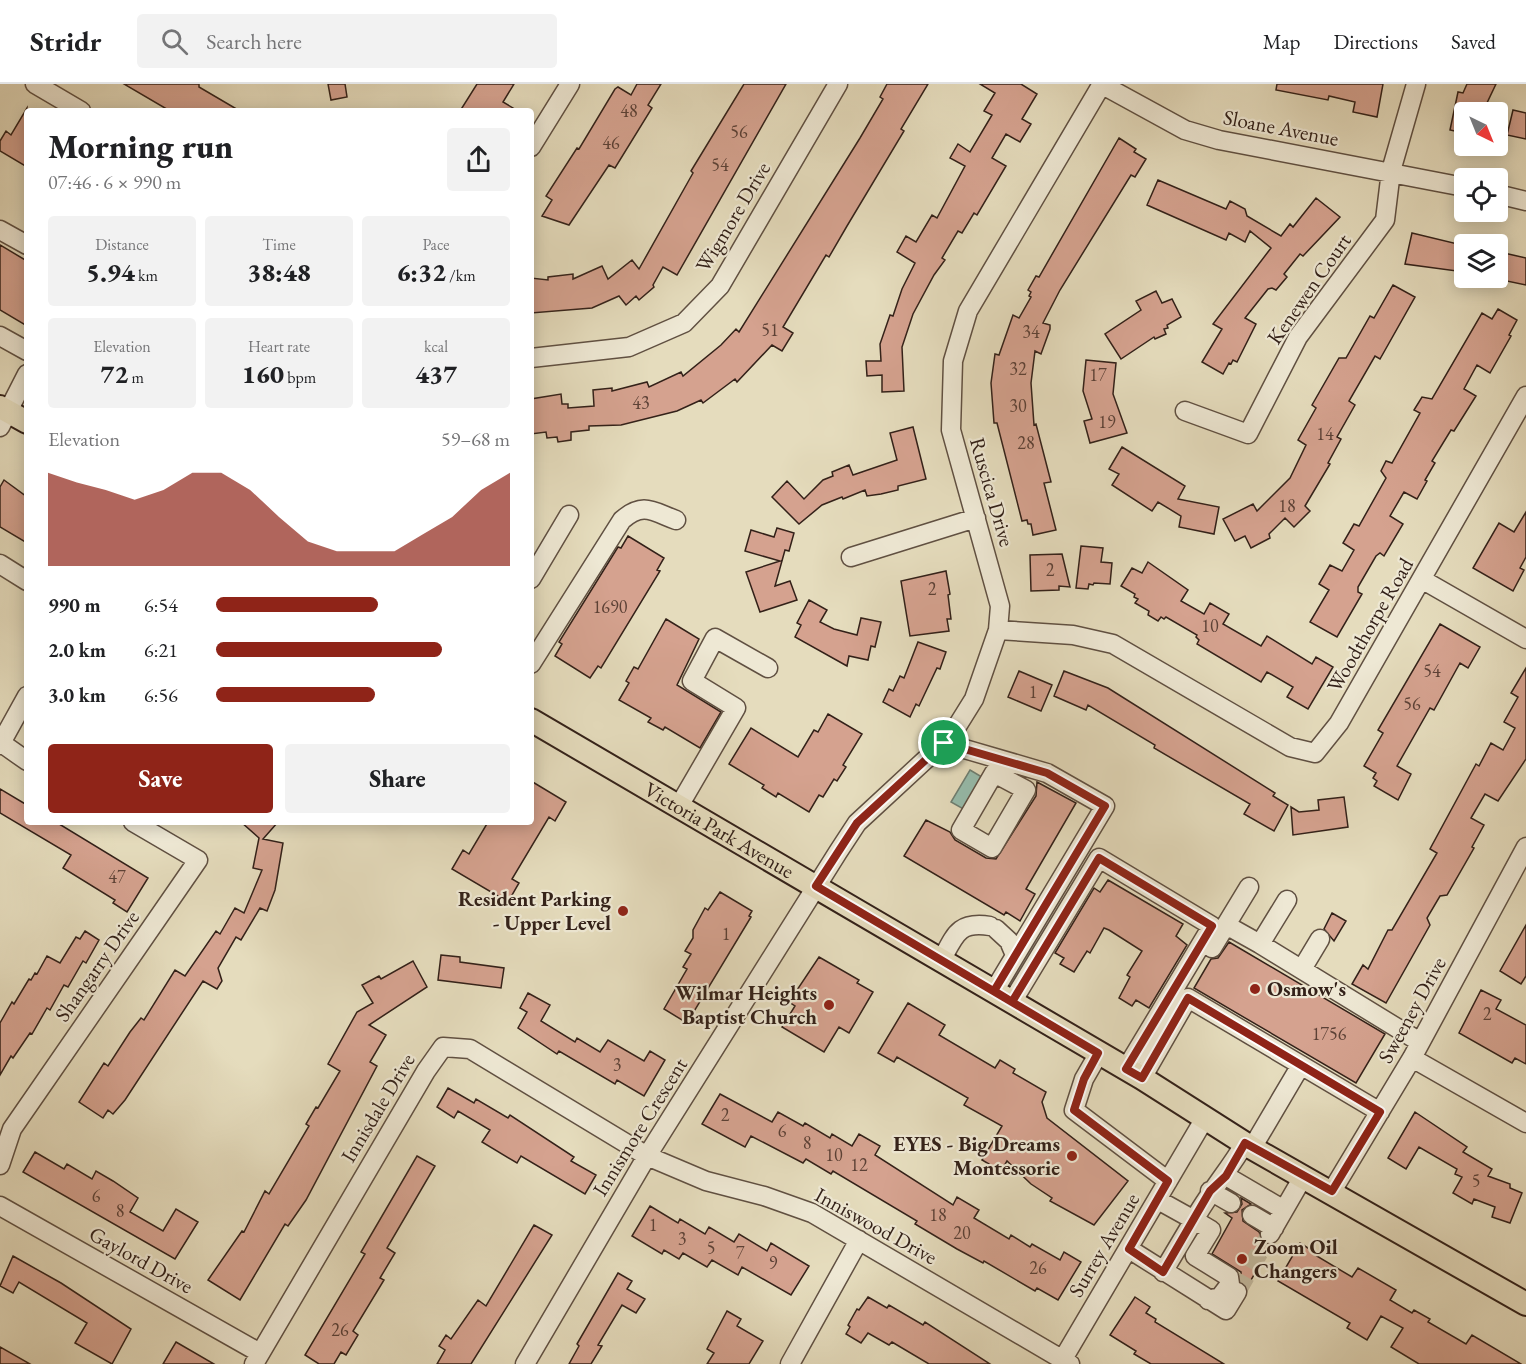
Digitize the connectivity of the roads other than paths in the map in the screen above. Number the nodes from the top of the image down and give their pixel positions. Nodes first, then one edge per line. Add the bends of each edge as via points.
1 (35, 84) edge
2 (570, 84) edge
3 (838, 84) edge
4 (1102, 84) edge
5 (1416, 84) edge
6 (76, 108) edge
7 (534, 142) edge
8 (1391, 171) junction
9 (1454, 185) edge
10 (1508, 197) edge
11 (1526, 201) edge
12 (0, 230) edge
13 (24, 243) edge
14 (0, 336) edge
15 (24, 349) edge
16 (534, 358) edge
17 (24, 381) edge
18 (1526, 396) edge
19 (1185, 411) dead end
20 (9, 417) edge
21 (569, 515) dead end
22 (975, 518) junction
23 (675, 520) dead end
24 (851, 557) dead end
25 (0, 564) edge
26 (534, 574) edge
27 (24, 579) edge
28 (1423, 580) junction
29 (998, 630) junction
30 (1526, 639) edge
31 (534, 659) edge
32 (768, 668) dead end
33 (24, 701) edge
34 (534, 722) edge
35 (0, 743) edge
36 (944, 743) junction
37 (24, 759) edge
38 (1037, 770) junction
39 (1026, 790) dead end
40 (679, 806) junction
41 (138, 825) edge
42 (1523, 859) edge
43 (816, 886) junction
44 (1249, 887) dead end
45 (1287, 900) dead end
46 (1226, 925) junction
47 (1320, 939) dead end
48 (1260, 944) junction
49 (1015, 955) junction
50 (941, 961) junction
51 (1302, 969) junction
52 (1003, 997) junction
53 (1188, 998) junction
54 (1420, 1042) junction
55 (1098, 1053) junction
56 (1412, 1058) junction
57 (1301, 1065) junction
58 (1134, 1074) junction
59 (1380, 1112) junction
60 (1205, 1118) junction
61 (1526, 1122) edge
62 (1249, 1145) junction
63 (646, 1156) junction
64 (0, 1165) edge
65 (1226, 1176) junction
66 (1303, 1177) junction
67 (1168, 1181) junction
68 (1210, 1191) junction
69 (1332, 1191) junction
70 (1158, 1200) junction
71 (1231, 1203) dead end
72 (0, 1206) edge
73 (1284, 1210) junction
74 (1252, 1215) dead end
75 (1194, 1220) junction
76 (859, 1240) junction
77 (1129, 1249) junction
78 (1163, 1272) junction
79 (1237, 1292) tunnel mouth
80 (1208, 1300) junction
81 (1526, 1304) edge
82 (257, 1359) edge
83 (1064, 1362) edge
84 (525, 1364) edge
85 (790, 1364) edge

1 - 6 street
2 - 7 street
3 - 16 street, Wigmore Drive via 720,286 684,323 629,347
4 - 8 street, Sloane Avenue via 1185,130 1219,140
4 - 22 street, Ruscica Drive via 968,311 953,361 951,430
5 - 8 street
8 - 9 street, Sloane Avenue
8 - 19 street, Kenewen Court via 1385,220 1298,337 1248,434
10 - 11 street
12 - 13 street
14 - 15 street
17 - 20 street
18 - 28 street, Woodthorpe Road
21 - 26 street
22 - 24 street
22 - 29 street, Ruscica Drive via 1000,606
23 - 31 street via 645,508 622,520
25 - 27 street
28 - 29 street, Woodthorpe Road via 1339,723 1315,753 1290,747 1113,644 1073,635
28 - 30 street
29 - 36 street, Ruscica Drive via 974,699
32 - 40 street via 716,639 692,681 736,708
33 - 35 street
34 - 40 main road, Victoria Park Avenue
35 - 37 street
36 - 38 street
36 - 43 street, Ruscica Drive via 857,823
38 - 39 street
38 - 49 street via 1105,806
40 - 43 main road, Victoria Park Avenue
41 - 64 street, Shangarry Drive via 198,860 12,1129
42 - 54 street, Sweeney Drive
43 - 50 main road, Victoria Park Avenue
43 - 63 street, Innismore Crescent
44 - 46 street
45 - 48 street
46 - 48 street
46 - 53 street via 1189,986
47 - 51 street
48 - 51 street
49 - 50 street via 1009,941 993,927 972,923 963,927
49 - 52 street
50 - 52 main road, Victoria Park Avenue
51 - 54 street
52 - 55 main road, Victoria Park Avenue
52 - 58 street via 1099,858 1212,926
53 - 57 street
53 - 58 street
54 - 56 street, Sweeney Drive
55 - 58 main road, Victoria Park Avenue
55 - 67 street via 1074,1110
56 - 59 street, Sweeney Drive
56 - 61 street
57 - 59 street
57 - 62 street
58 - 60 main road, Victoria Park Avenue
59 - 69 street, Sweeney Drive
60 - 62 main road, Victoria Park Avenue
60 - 67 street, Surrey Avenue
62 - 65 street
62 - 66 main road, Victoria Park Avenue
63 - 76 street, Inniswood Drive via 706,1181 812,1213
63 - 82 street, Innisdale Drive via 470,1048 443,1047
63 - 84 street, Innismore Crescent
65 - 68 street
65 - 73 street
66 - 69 main road, Victoria Park Avenue
66 - 73 street
67 - 70 street, Surrey Avenue
68 - 71 street
68 - 75 street
69 - 81 main road, Victoria Park Avenue
70 - 75 street
70 - 77 street, Surrey Avenue
72 - 82 street, Gaylord Drive
73 - 74 street via 1272,1231
75 - 78 street
75 - 80 street via 1211,1230 1195,1256 1229,1277 1226,1291
76 - 83 street, Inniswood Drive
76 - 85 street
77 - 78 street
77 - 83 street, Surrey Avenue
78 - 80 street
79 - 80 street via 1226,1310

